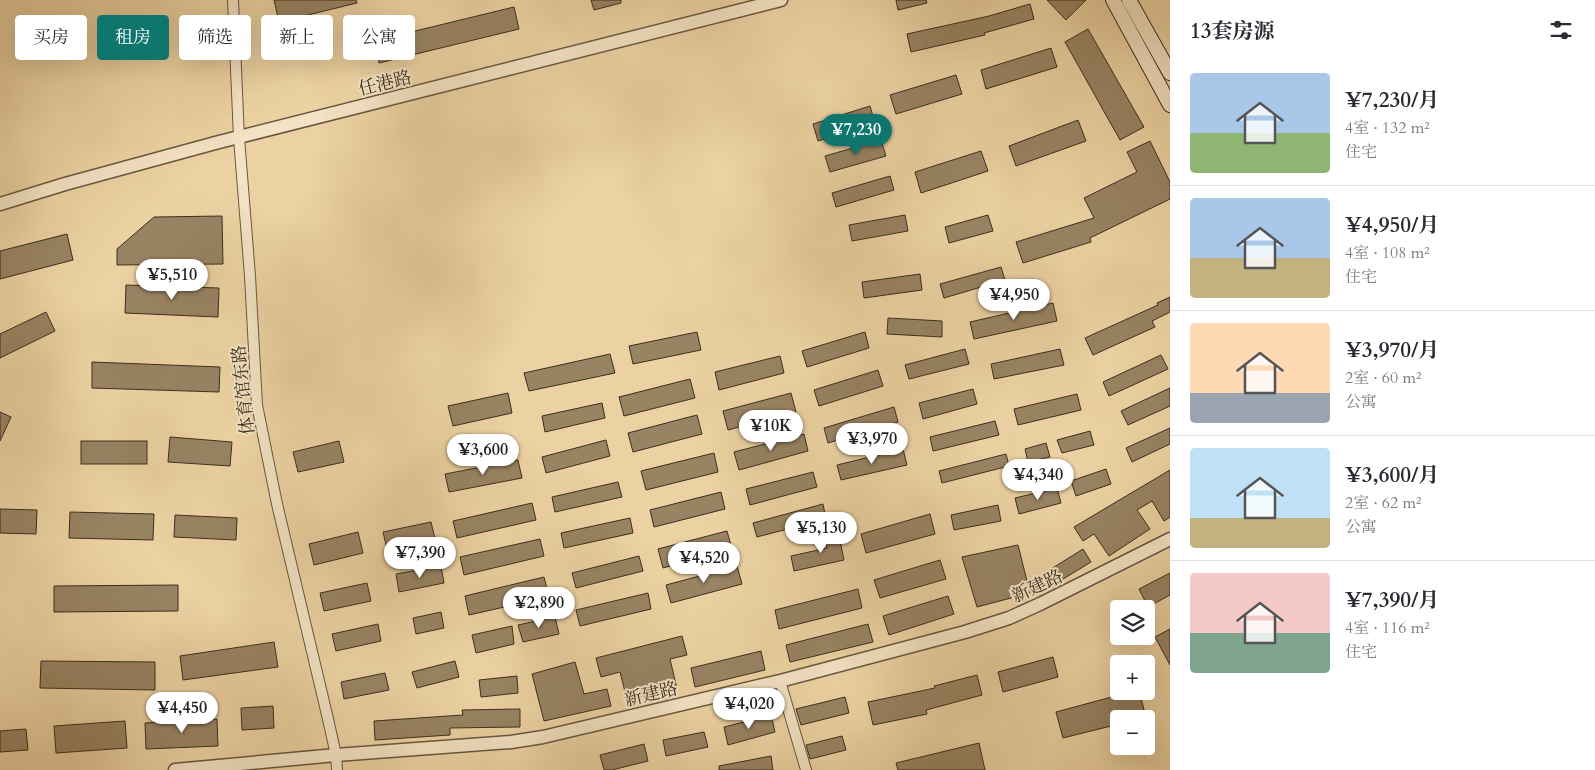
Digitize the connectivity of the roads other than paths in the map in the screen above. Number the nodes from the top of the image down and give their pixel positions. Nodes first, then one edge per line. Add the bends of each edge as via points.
1 (233, 0) edge
2 (780, 0) edge
3 (1113, 0) edge
4 (1129, 0) edge
5 (1170, 72) edge
6 (1170, 105) edge
7 (239, 138) junction
8 (0, 204) edge
9 (1170, 539) edge
10 (780, 681) junction
11 (336, 755) junction
12 (175, 770) edge
13 (337, 770) edge
14 (806, 770) edge

1 - 7 street, 体育馆东路
2 - 7 street, 任港路
3 - 6 main road
4 - 5 main road
7 - 8 street, 任港路
7 - 11 street, 体育馆东路 via 257,405 276,504
9 - 10 street, 新建路 via 1009,618
10 - 11 street, 新建路 via 543,738
10 - 14 street
11 - 12 street, 新建路
11 - 13 street, 体育馆东路

